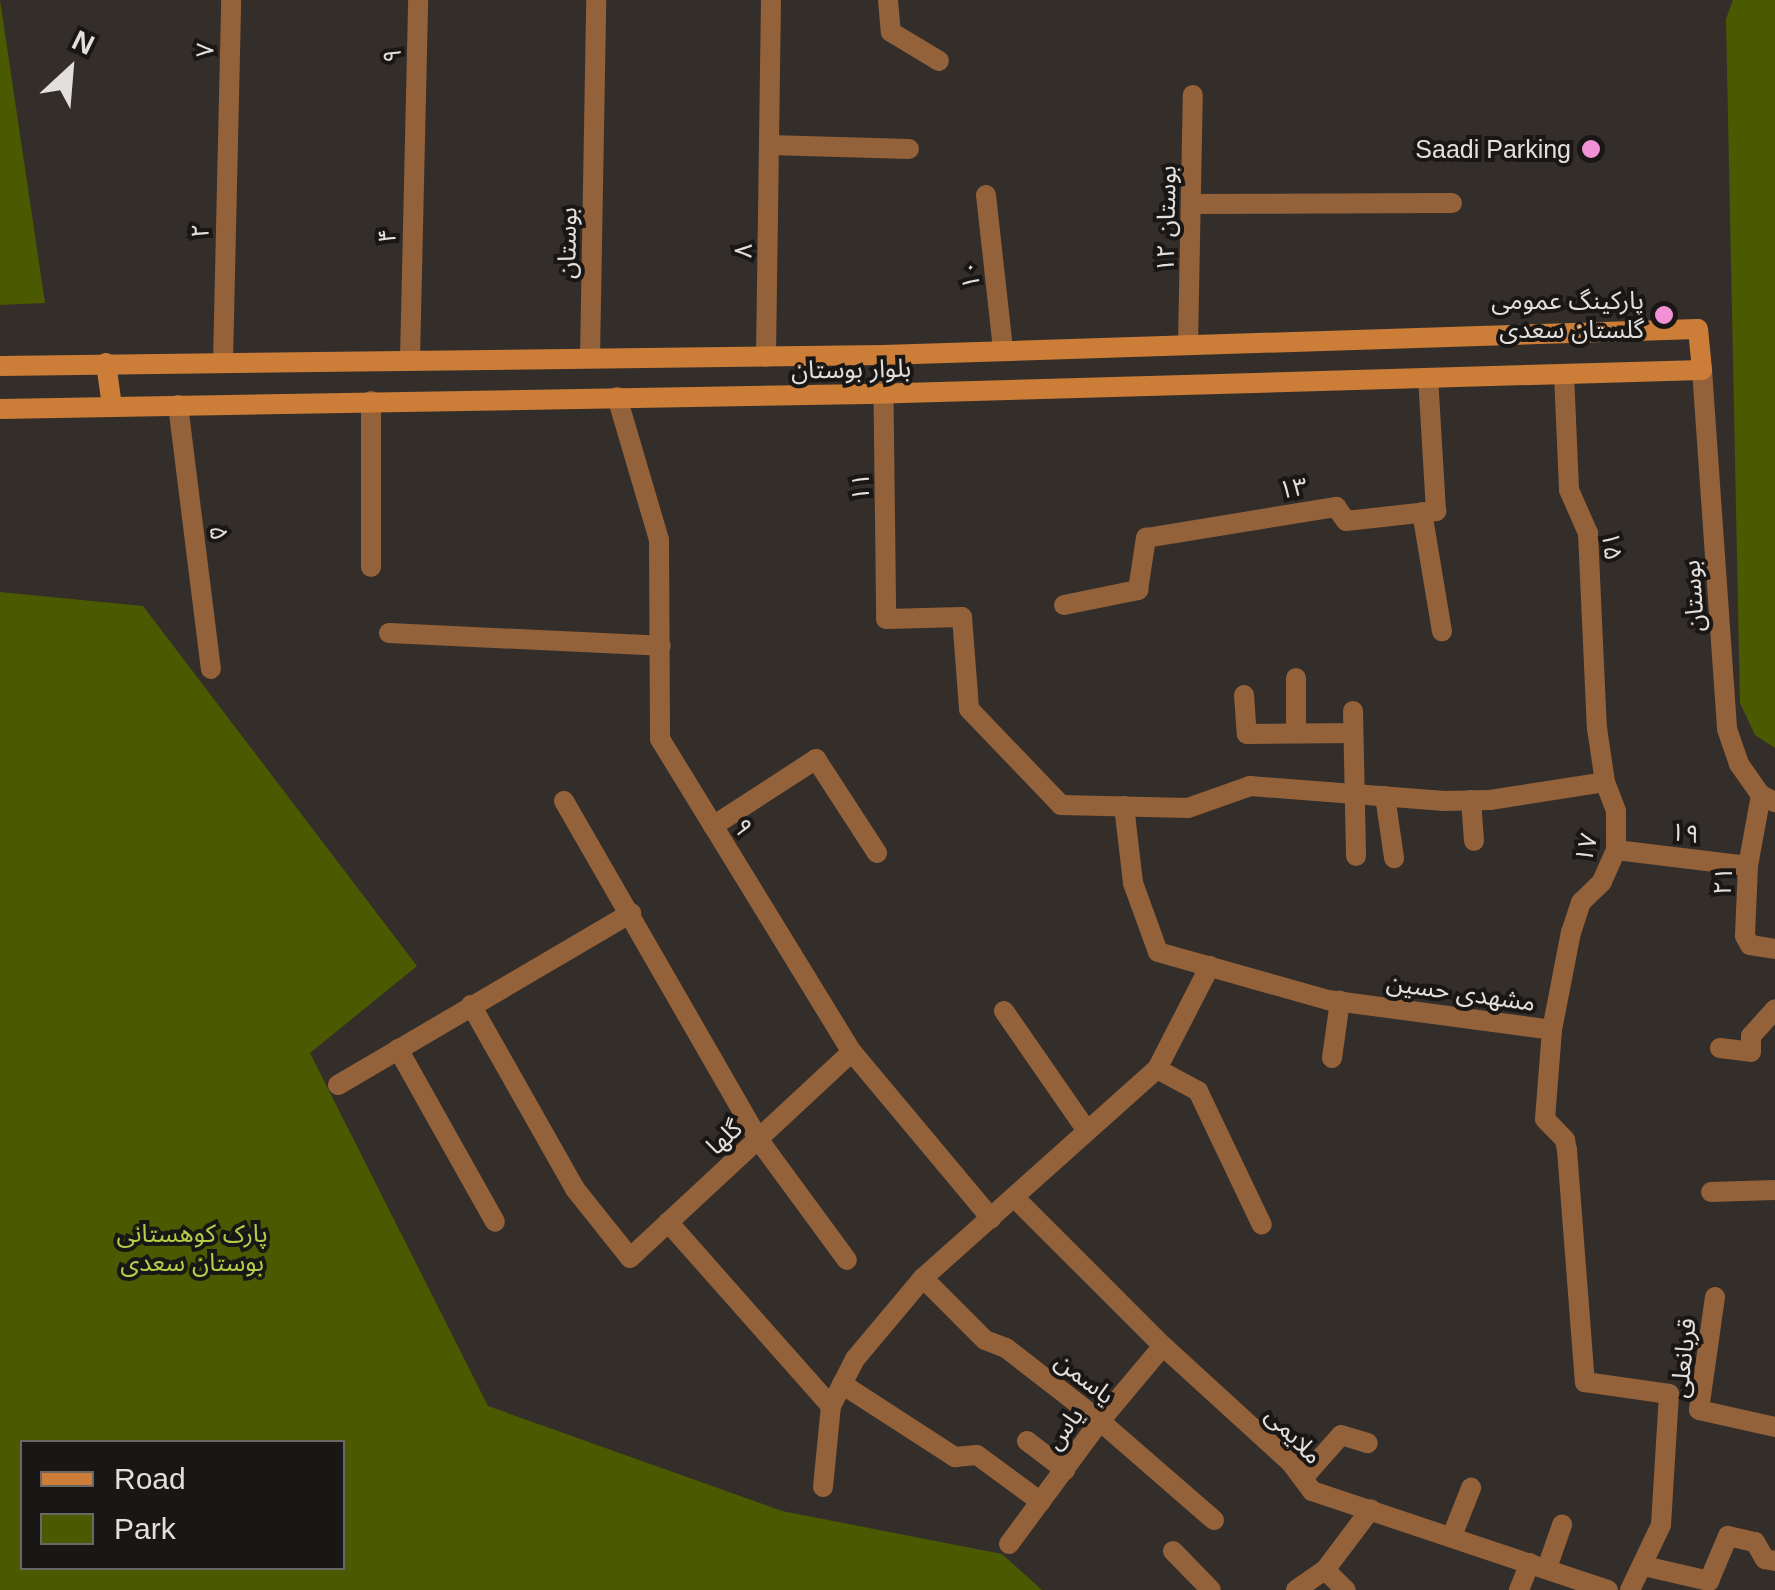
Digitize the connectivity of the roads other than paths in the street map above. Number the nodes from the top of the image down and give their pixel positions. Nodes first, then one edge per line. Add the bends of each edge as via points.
1 (231, 0) edge
2 (418, 0) edge
3 (596, 0) edge
4 (771, 0) edge
5 (888, 0) edge
6 (940, 61) dead end
7 (1193, 95) dead end
8 (228, 102) joint
9 (416, 114) joint
10 (769, 145) junction
11 (909, 150) dead end
12 (986, 195) dead end
13 (1452, 203) dead end
14 (1191, 204) junction
15 (1188, 344) junction
16 (1004, 350) junction
17 (883, 354) junction
18 (766, 356) junction
19 (590, 358) junction
20 (410, 360) junction
21 (106, 362) junction
22 (223, 362) junction
23 (0, 366) edge
24 (1702, 370) junction
25 (1564, 374) junction
26 (1428, 378) junction
27 (886, 394) junction
28 (617, 397) junction
29 (371, 401) junction
30 (178, 404) junction
31 (112, 406) junction
32 (0, 409) edge
33 (1422, 512) junction
34 (372, 568) dead end
35 (1064, 605) dead end
36 (1442, 631) dead end
37 (390, 633) dead end
38 (661, 646) junction
39 (211, 668) dead end
40 (1296, 678) dead end
41 (1244, 695) dead end
42 (1352, 710) dead end
43 (1598, 728) joint
44 (1353, 733) junction
45 (1296, 734) junction
46 (1605, 782) junction
47 (1355, 793) junction
48 (1386, 796) junction
49 (1768, 798) edge
50 (1471, 800) junction
51 (564, 802) dead end
52 (1124, 806) junction
53 (713, 826) junction
54 (1474, 840) dead end
55 (1616, 850) junction
56 (877, 853) dead end
57 (1356, 856) dead end
58 (1394, 858) dead end
59 (1748, 866) junction
60 (632, 913) junction
61 (1775, 949) edge
62 (1210, 966) junction
63 (1340, 1001) junction
64 (471, 1004) junction
65 (1775, 1009) edge
66 (1004, 1011) dead end
67 (1552, 1030) junction
68 (1720, 1048) dead end
69 (398, 1049) junction
70 (852, 1052) junction
71 (1332, 1058) dead end
72 (1157, 1069) junction
73 (338, 1084) dead end
74 (1087, 1131) junction
75 (758, 1139) junction
76 (1775, 1190) edge
77 (1711, 1192) dead end
78 (1014, 1197) junction
79 (991, 1218) junction
80 (494, 1222) dead end
81 (668, 1222) junction
82 (1262, 1225) dead end
83 (847, 1260) dead end
84 (923, 1278) junction
85 (1716, 1297) dead end
86 (1163, 1346) junction
87 (842, 1384) junction
88 (832, 1406) junction
89 (1100, 1421) junction
90 (1775, 1427) edge
91 (1027, 1441) dead end
92 (1368, 1443) dead end
93 (1064, 1470) junction
94 (1302, 1478) junction
95 (823, 1488) dead end
96 (1471, 1488) dead end
97 (1041, 1502) junction
98 (1371, 1509) junction
99 (1214, 1520) dead end
100 (1562, 1525) dead end
101 (1452, 1536) junction
102 (1009, 1544) dead end
103 (1172, 1551) dead end
104 (1775, 1561) edge
105 (1538, 1565) junction
106 (1644, 1566) junction
107 (1325, 1570) junction
108 (1715, 1586) edge
109 (1211, 1590) edge
110 (1296, 1590) edge
111 (1346, 1590) edge
112 (1519, 1590) edge
113 (1608, 1590) edge
114 (1630, 1590) edge

1 - 8 street, ۷
2 - 9 street, ۹
3 - 19 street, بوستان
4 - 10 street
5 - 6 street via 891,32
7 - 14 street, بوستان ۱۲
8 - 22 street, ۲
9 - 20 street, ۴
10 - 11 street
10 - 18 street, ۸
12 - 16 street, ۱۰
13 - 14 street
14 - 15 street, بوستان ۱۲
15 - 16 main road, بلوار بوستان
15 - 24 main road, بلوار بوستان via 1698,328
16 - 17 main road, بلوار بوستان
17 - 18 main road, بلوار بوستان
17 - 27 street, ۱۱
18 - 19 main road, بلوار بوستان
19 - 20 main road, بلوار بوستان
20 - 22 main road, بلوار بوستان
21 - 22 main road, بلوار بوستان
21 - 23 main road, بلوار بوستان
21 - 31 main road
24 - 25 main road, بلوار بوستان
24 - 49 street, بوستان via 1727,729 1739,764
25 - 26 main road, بلوار بوستان
25 - 43 street, ۱۵ via 1568,490 1588,533
26 - 27 main road, بلوار بوستان
26 - 33 street via 1436,510
27 - 28 main road, بلوار بوستان
27 - 52 street, ۱۱ via 886,619 962,617 969,709 1061,805
28 - 29 main road, بلوار بوستان
28 - 38 street, ۹ via 659,540
29 - 30 main road, بلوار بوستان
29 - 34 street
30 - 31 main road, بلوار بوستان
30 - 39 street, ۵
31 - 32 main road, بلوار بوستان
33 - 35 street, ۱۳ via 1346,521 1336,507 1146,538 1138,590
33 - 36 street
37 - 38 street
38 - 53 street, ۹ via 660,739
40 - 45 street
41 - 45 street via 1247,734
42 - 44 street
43 - 46 street, ۱۷
44 - 45 street
44 - 47 street
46 - 50 street
46 - 55 street, ۱۷ via 1616,811
47 - 48 street
47 - 52 street via 1250,786 1188,808
47 - 57 street
48 - 50 street
48 - 58 street
49 - 59 street, ۲۱
50 - 54 street
51 - 60 street
52 - 62 street, مشهدی حسین via 1133,882 1158,952
53 - 56 street via 816,760
53 - 70 street, ۹
55 - 59 street, ۱۹
55 - 67 street, ۱۷ via 1602,882 1581,902
59 - 61 street, ۲۱ via 1744,936 1750,946
60 - 64 street
60 - 75 street
62 - 63 street, مشهدی حسین
62 - 72 street
63 - 67 street, مشهدی حسین
63 - 71 street
64 - 69 street
64 - 81 street, گلها via 575,1189 630,1258
65 - 68 street via 1752,1036 1751,1052
66 - 74 street
67 - 106 street, مشهدی حسین via 1545,1119 1567,1150 1585,1382 1669,1394 1661,1526
69 - 73 street
69 - 80 street
70 - 75 street, گلها
70 - 79 street, ۹
72 - 74 street
72 - 82 street via 1198,1091
74 - 78 street
75 - 81 street, گلها
75 - 83 street
76 - 77 street
78 - 79 street
78 - 86 street, ملایمی
79 - 84 street
81 - 88 street
84 - 87 street via 854,1359
84 - 89 street, یاسمن via 985,1340 1006,1348
85 - 90 street, قربانعلی via 1698,1410
86 - 89 street, یاس
86 - 94 street, ملایمی
87 - 88 street
87 - 97 street via 955,1457 977,1455
88 - 95 street
89 - 93 street, یاس
89 - 99 street, یاسمن
91 - 93 street
92 - 94 street via 1341,1435
93 - 97 street, یاس
94 - 98 street, ملایمی via 1312,1490
96 - 101 street
97 - 102 street, یاس
98 - 101 street, ملایمی
98 - 107 street
100 - 105 street
101 - 105 street, ملایمی
103 - 109 street
104 - 108 street via 1755,1542 1728,1536
105 - 112 street
105 - 113 street, ملایمی
106 - 108 street
106 - 114 street
107 - 110 street
107 - 111 street

